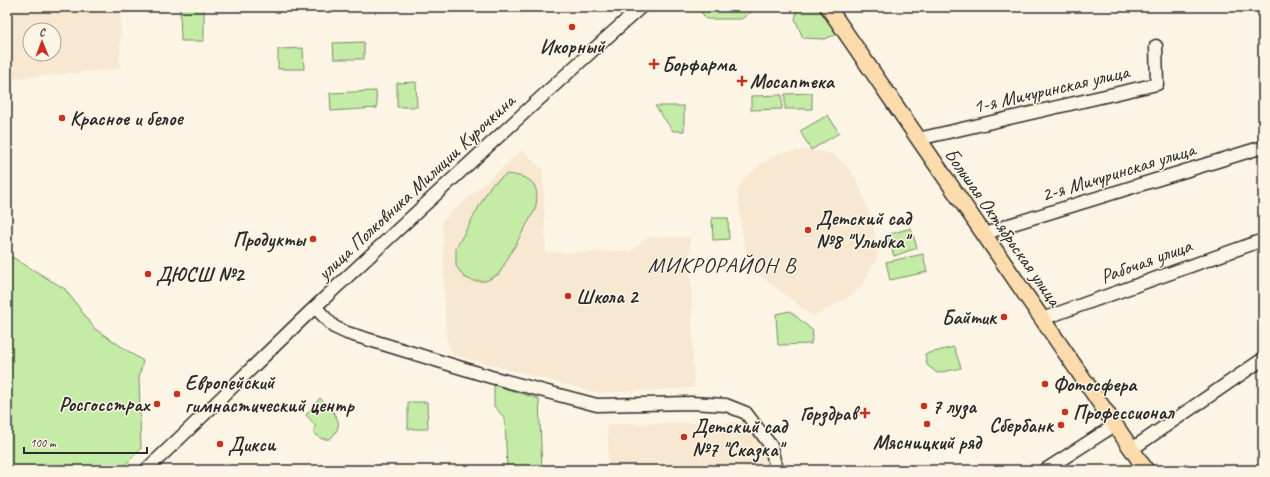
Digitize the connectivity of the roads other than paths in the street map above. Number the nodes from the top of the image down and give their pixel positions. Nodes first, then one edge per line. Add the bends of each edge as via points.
1 (642, 7) edge
2 (828, 7) edge
3 (1156, 46) dead end
4 (918, 139) junction
5 (1263, 147) edge
6 (985, 234) junction
7 (1263, 240) edge
8 (315, 307) junction
9 (1042, 319) junction
10 (1263, 359) edge
11 (1115, 425) junction
12 (1132, 449) junction
13 (146, 470) edge
14 (776, 470) edge
15 (1045, 470) edge
16 (1146, 470) edge

1 - 8 street, улица Полковника Милиции Курочкина via 544,94
2 - 4 main road, Большая Октябрьская улица
3 - 4 street, 1-я Мичуринская улица via 1157,84
4 - 6 main road, Большая Октябрьская улица
5 - 6 street, 2-я Мичуринская улица
6 - 9 main road, Большая Октябрьская улица
7 - 9 street, Рабочая улица
8 - 13 street, улица Полковника Милиции Курочкина
8 - 14 street via 334,327 347,333 491,377 597,405 726,405 746,413 771,446
9 - 11 main road, Большая Октябрьская улица
10 - 12 street
11 - 12 main road, Большая Октябрьская улица
11 - 15 street
12 - 16 main road, Большая Октябрьская улица

